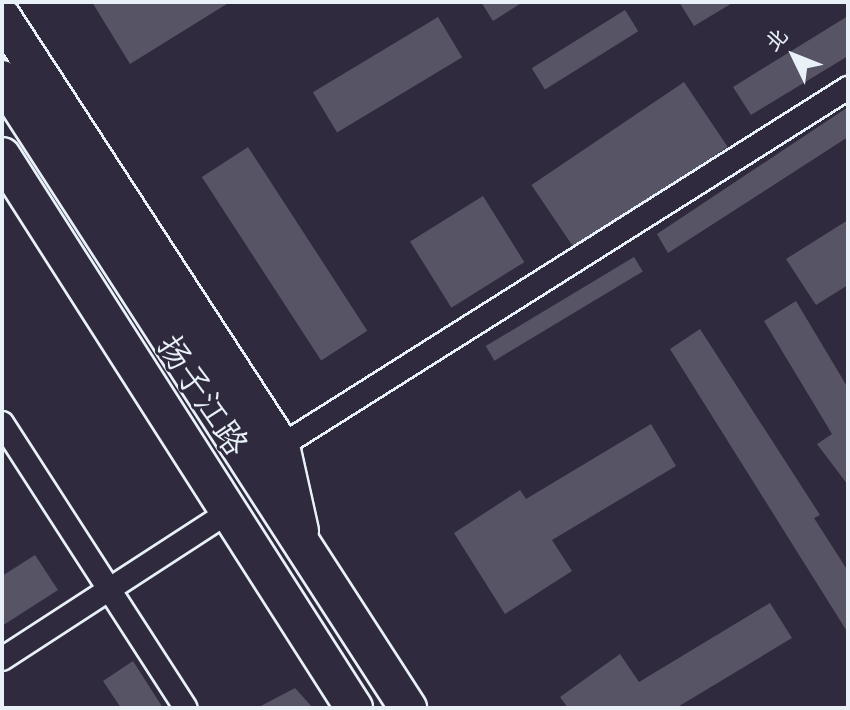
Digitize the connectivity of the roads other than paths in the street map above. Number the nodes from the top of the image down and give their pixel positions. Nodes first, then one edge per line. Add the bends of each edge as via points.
1 (2, 17) edge
2 (2, 79) edge
3 (848, 88) edge
4 (2, 156) edge
5 (2, 423) edge
6 (281, 446) junction
7 (230, 511) junction
8 (305, 552) junction
9 (107, 592) junction
10 (2, 659) edge
11 (186, 708) edge
12 (354, 708) edge
13 (408, 708) edge

1 - 6 main road
2 - 8 main road, 扬子江路
3 - 6 street
4 - 7 main road, 扬子江路
5 - 9 street
6 - 8 main road
7 - 9 street
7 - 12 main road, 扬子江路
8 - 13 main road, 扬子江路
9 - 10 street
9 - 11 street

